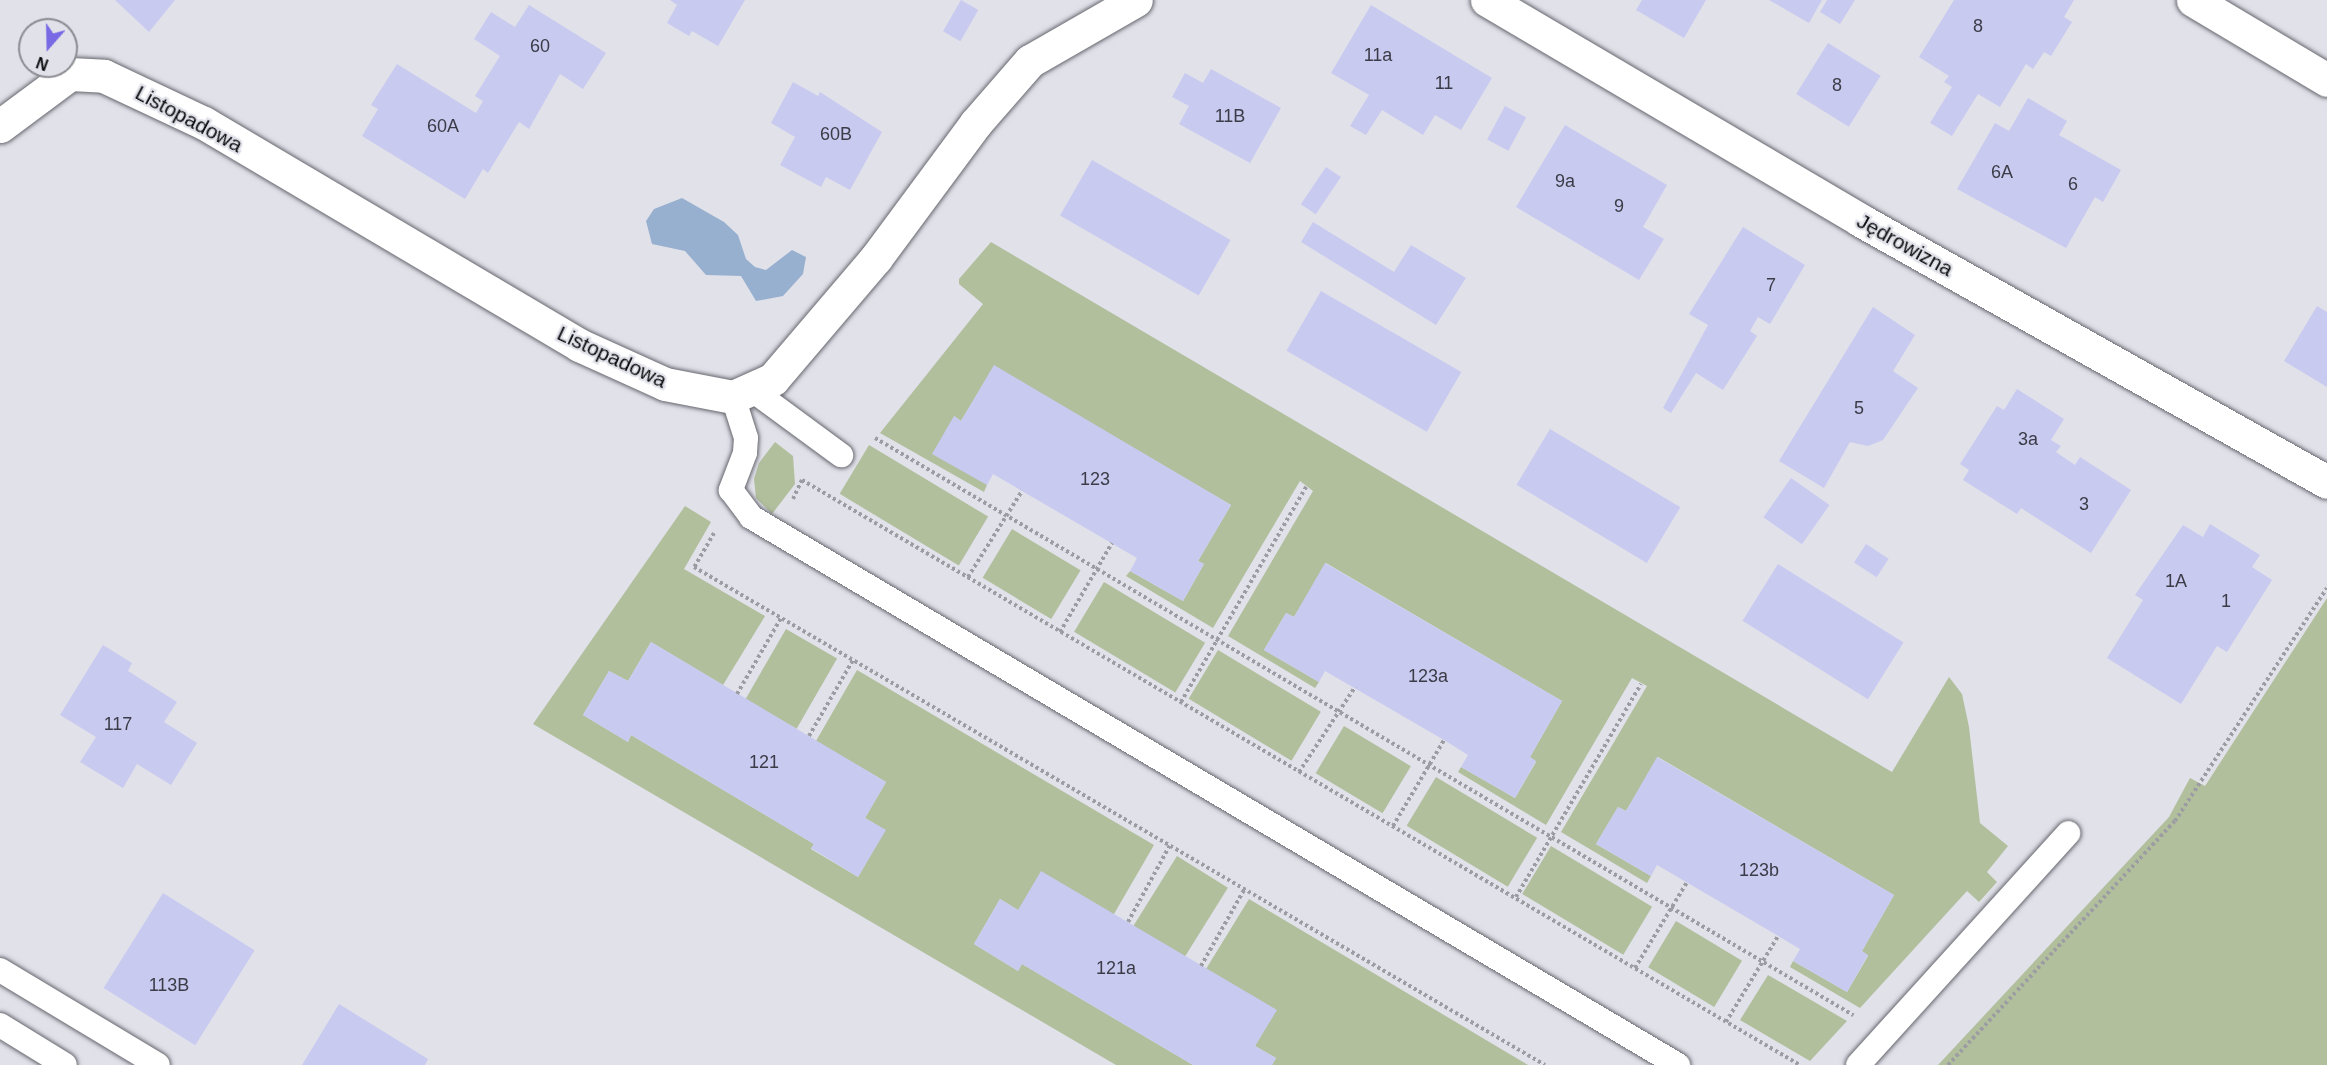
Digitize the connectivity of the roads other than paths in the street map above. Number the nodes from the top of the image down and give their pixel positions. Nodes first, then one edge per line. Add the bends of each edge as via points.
1 (1136, 0) edge
2 (1486, 0) edge
3 (2193, 0) edge
4 (2327, 80) edge
5 (0, 126) edge
6 (742, 393) junction
7 (841, 455) dead end
8 (2327, 482) edge
9 (2068, 833) dead end
10 (0, 970) edge
11 (0, 1025) edge
12 (65, 1065) edge
13 (158, 1065) edge
14 (1678, 1065) edge
15 (1857, 1065) edge

1 - 6 street via 1030,61 975,124 876,258 773,379
2 - 8 street, Jędrowizna via 1860,220
3 - 4 street
5 - 6 street, Listopadowa via 70,74 104,76 204,123 579,345 665,384
6 - 7 lane
6 - 14 lane via 745,453 731,490 751,517
9 - 15 lane
10 - 13 lane
11 - 12 lane

